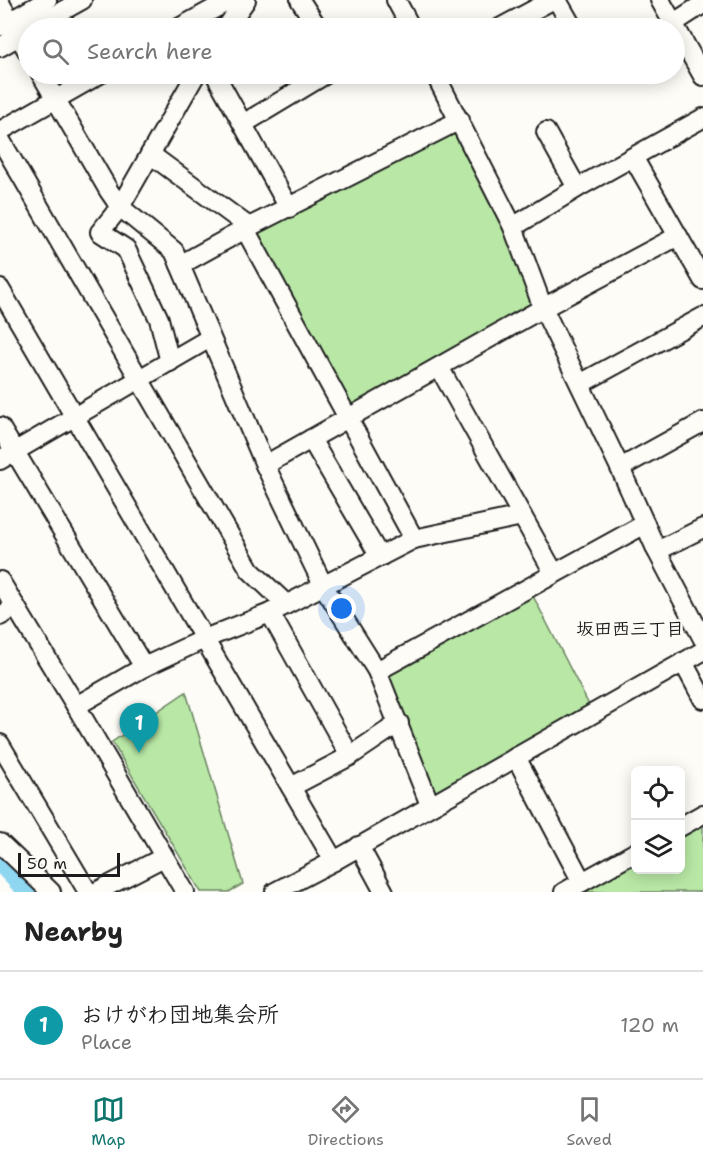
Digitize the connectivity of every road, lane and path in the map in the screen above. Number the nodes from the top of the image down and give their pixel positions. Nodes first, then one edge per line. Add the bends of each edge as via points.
1 (47, 0) edge
2 (82, 0) edge
3 (230, 0) edge
4 (246, 0) edge
5 (300, 0) edge
6 (396, 0) edge
7 (552, 0) edge
8 (558, 0) edge
9 (660, 0) edge
10 (0, 3) edge
11 (703, 4) edge
12 (28, 18) edge
13 (41, 18) edge
14 (197, 18) edge
15 (233, 18) edge
16 (312, 18) edge
17 (406, 18) edge
18 (519, 18) edge
19 (568, 18) edge
20 (666, 18) edge
21 (682, 18) edge
22 (18, 28) edge
23 (0, 47) edge
24 (685, 50) edge
25 (703, 76) edge
26 (47, 84) edge
27 (81, 84) edge
28 (190, 84) edge
29 (221, 84) edge
30 (309, 84) edge
31 (440, 84) edge
32 (55, 98) junction
33 (703, 118) edge
34 (460, 120) junction
35 (243, 124) junction
36 (0, 131) edge
37 (546, 132) dead end
38 (0, 138) edge
39 (150, 154) junction
40 (633, 157) junction
41 (577, 188) junction
42 (120, 207) junction
43 (289, 208) junction
44 (513, 227) junction
45 (247, 228) junction
46 (678, 236) junction
47 (180, 265) junction
48 (703, 280) edge
49 (0, 290) edge
50 (543, 308) junction
51 (703, 316) edge
52 (210, 338) junction
53 (170, 362) junction
54 (439, 367) junction
55 (139, 379) junction
56 (580, 384) junction
57 (74, 417) junction
58 (348, 418) junction
59 (703, 422) edge
60 (0, 427) edge
61 (311, 439) junction
62 (7, 456) edge
63 (265, 465) junction
64 (620, 468) junction
65 (522, 516) junction
66 (645, 524) junction
67 (700, 535) edge
68 (414, 539) junction
69 (657, 551) junction
70 (380, 557) junction
71 (554, 573) junction
72 (0, 580) edge
73 (324, 587) junction
74 (278, 609) junction
75 (8, 612) edge
76 (204, 639) junction
77 (703, 639) edge
78 (703, 651) edge
79 (683, 662) junction
80 (144, 667) junction
81 (377, 670) junction
82 (703, 699) edge
83 (76, 706) junction
84 (399, 723) junction
85 (0, 744) edge
86 (350, 756) junction
87 (516, 757) junction
88 (291, 787) junction
89 (430, 805) junction
90 (703, 814) edge
91 (685, 825) edge
92 (0, 843) edge
93 (359, 846) junction
94 (631, 855) edge
95 (164, 857) junction
96 (334, 861) junction
97 (582, 882) junction
98 (51, 892) edge
99 (88, 892) edge
100 (96, 892) edge
101 (184, 892) edge
102 (275, 892) edge
103 (384, 892) edge
104 (564, 892) edge

1 - 12 street
2 - 13 street
3 - 14 street
4 - 15 street
5 - 16 street
6 - 17 street
7 - 18 street
8 - 19 street
9 - 20 street
10 - 22 street
11 - 21 street
22 - 23 street
24 - 25 street
26 - 32 street
27 - 32 street
28 - 39 street
29 - 35 street
30 - 35 street
31 - 34 street
32 - 36 street
32 - 42 street
33 - 40 street
34 - 43 street
34 - 44 street
35 - 43 street
37 - 41 street
38 - 55 street
39 - 42 street
39 - 45 street
40 - 41 street
40 - 46 street
41 - 44 street
42 - 47 street via 174,251
42 - 53 street via 100,232 126,249 159,319
43 - 45 street
44 - 50 street
45 - 47 street
45 - 58 street
46 - 48 street
46 - 50 street
47 - 52 street
49 - 57 street
50 - 54 street
50 - 56 street
51 - 56 street
52 - 53 street
52 - 63 street
53 - 55 street
54 - 58 street
54 - 65 street
55 - 57 street
55 - 74 street via 250,570
56 - 64 street
57 - 62 street
57 - 76 street
58 - 61 street
58 - 68 street
59 - 64 street
60 - 62 street
61 - 63 street
61 - 70 street
62 - 80 street
63 - 73 street
64 - 66 street
65 - 68 street
65 - 71 street
66 - 69 street
66 - 71 street
67 - 69 street
68 - 70 street
69 - 77 street
70 - 73 street
71 - 81 street
72 - 75 street
73 - 74 street
73 - 81 street
74 - 76 street
74 - 86 street
75 - 83 street
76 - 80 street
76 - 88 street
78 - 79 street
79 - 82 street
79 - 87 street
80 - 83 street
81 - 84 street
83 - 95 street
84 - 86 street
84 - 89 street
85 - 99 street
86 - 88 street
87 - 89 street
87 - 97 street
88 - 96 street
89 - 93 street
90 - 91 street
92 - 98 street
93 - 96 street
93 - 103 street
94 - 97 street
95 - 100 street
95 - 101 street
96 - 102 street
97 - 104 street

